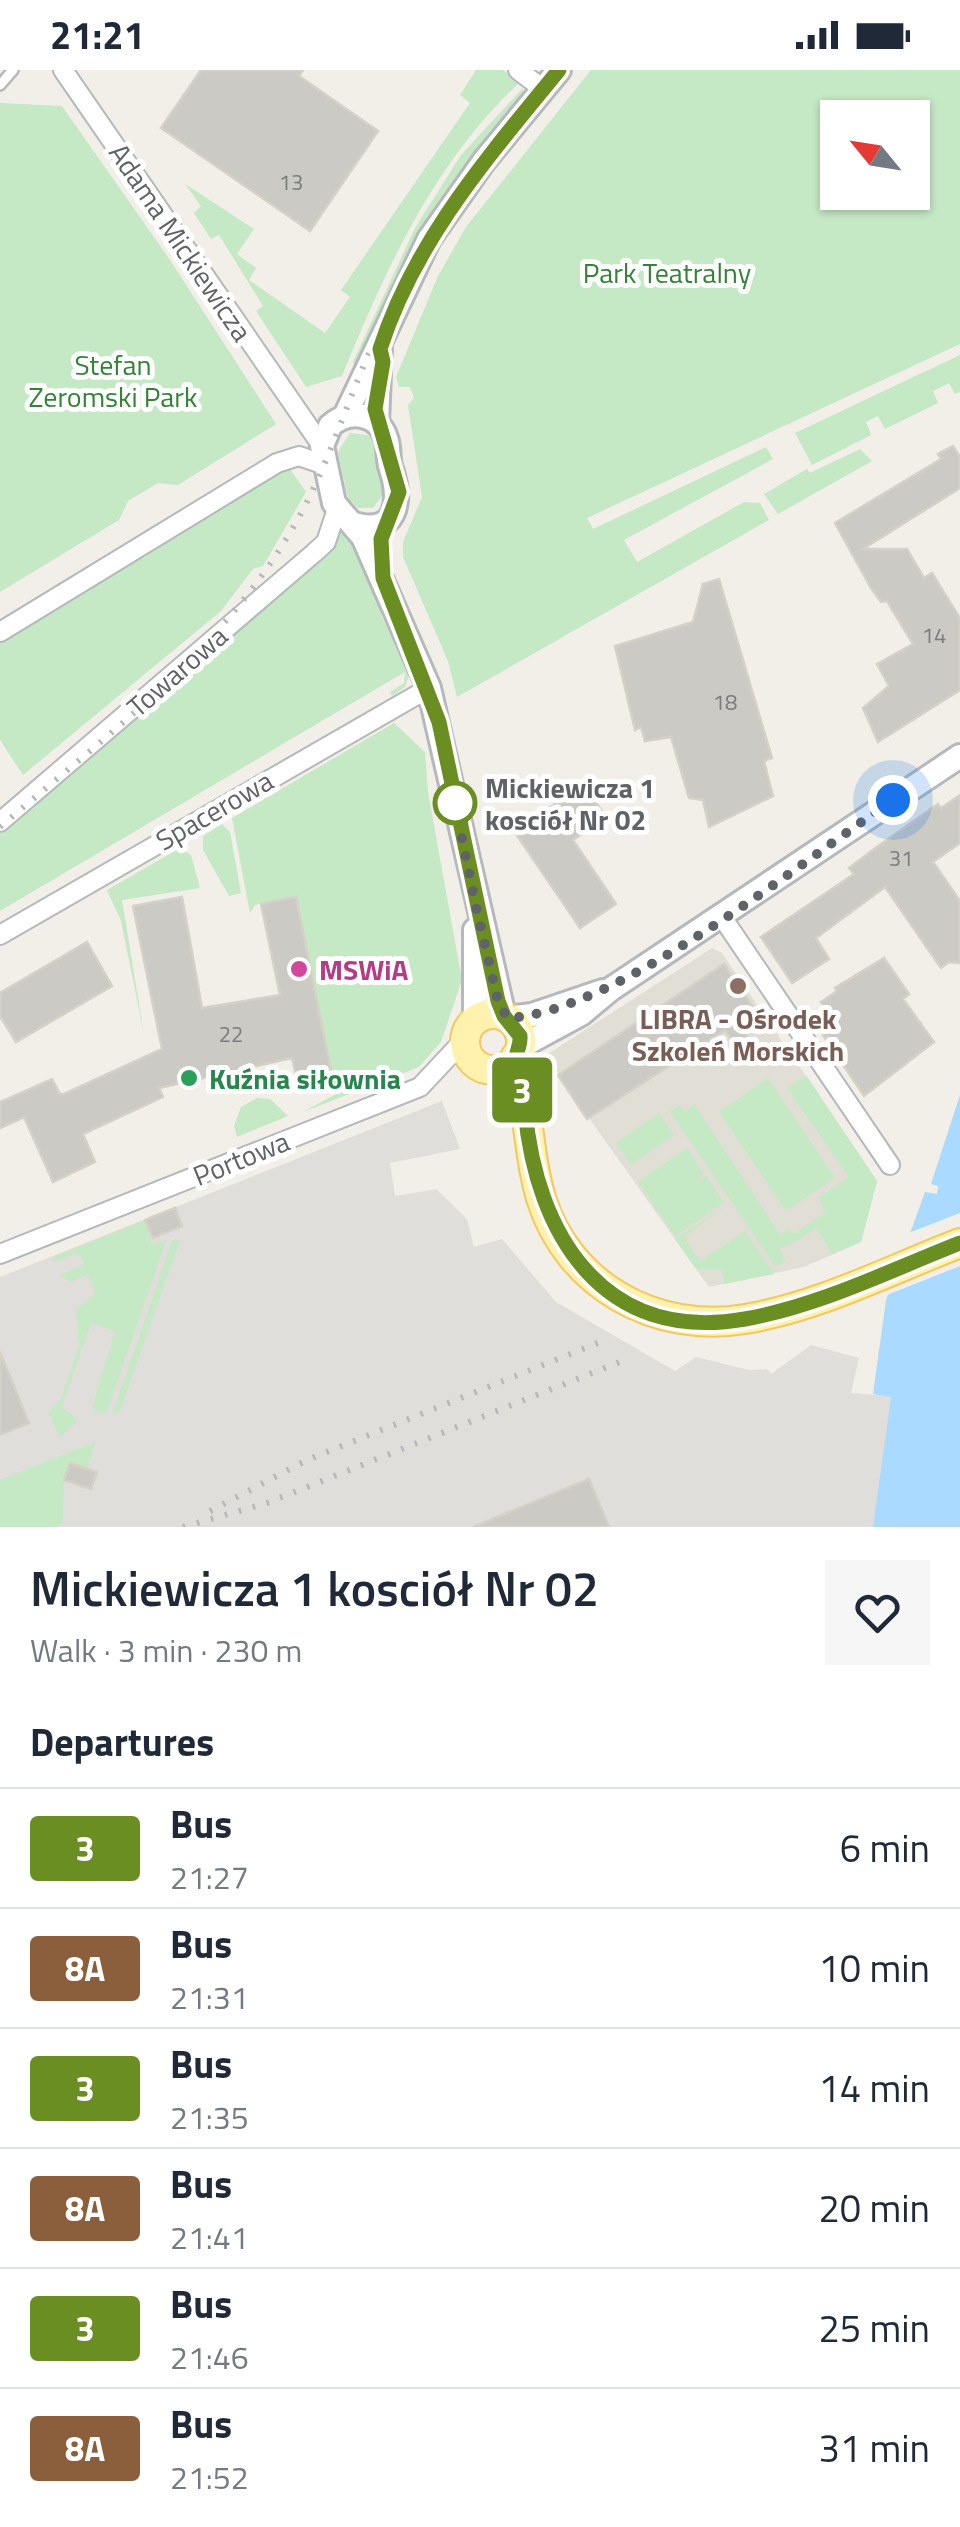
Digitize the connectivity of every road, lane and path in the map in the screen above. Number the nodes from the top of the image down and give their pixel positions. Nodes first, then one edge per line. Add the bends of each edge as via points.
1 (14, 70) edge
2 (63, 70) edge
3 (518, 70) edge
4 (559, 70) edge
5 (0, 85) edge
6 (544, 89) junction
7 (380, 349) junction
8 (300, 413) junction
9 (340, 418) junction
10 (377, 423) junction
11 (323, 455) junction
12 (344, 516) junction
13 (388, 518) junction
14 (383, 578) junction
15 (0, 632) edge
16 (430, 688) junction
17 (960, 756) edge
18 (0, 822) edge
19 (476, 907) junction
20 (722, 917) junction
21 (0, 934) edge
22 (612, 988) junction
23 (505, 1017) junction
24 (470, 1030) junction
25 (518, 1051) junction
26 (485, 1069) junction
27 (528, 1146) junction
28 (890, 1165) dead end
29 (960, 1243) edge
30 (0, 1254) edge

1 - 5 lane
2 - 8 street, Adama Mickiewicza
3 - 6 street
4 - 6 street
6 - 7 street via 430,239
7 - 9 street
7 - 10 street
8 - 9 street
8 - 11 street, Adama Mickiewicza
9 - 10 street via 360,415
9 - 11 street
10 - 13 street via 399,492
11 - 12 street
11 - 15 street via 277,462
12 - 13 street via 367,527
12 - 14 street
12 - 18 street, Towarowa via 314,554
13 - 14 street via 380,546
14 - 16 street
16 - 19 street
16 - 21 street, Spacerowa
17 - 20 street
19 - 23 street
19 - 24 street
20 - 22 street
20 - 28 street
22 - 23 street via 532,1015
22 - 25 street
23 - 24 main road via 488,1014
23 - 25 main road via 519,1032
24 - 26 main road via 470,1058
24 - 30 street, Portowa via 420,1087
25 - 26 main road via 505,1067
25 - 27 main road
26 - 27 main road
27 - 29 main road via 546,1212 572,1258 604,1288 648,1311 699,1322 768,1314

